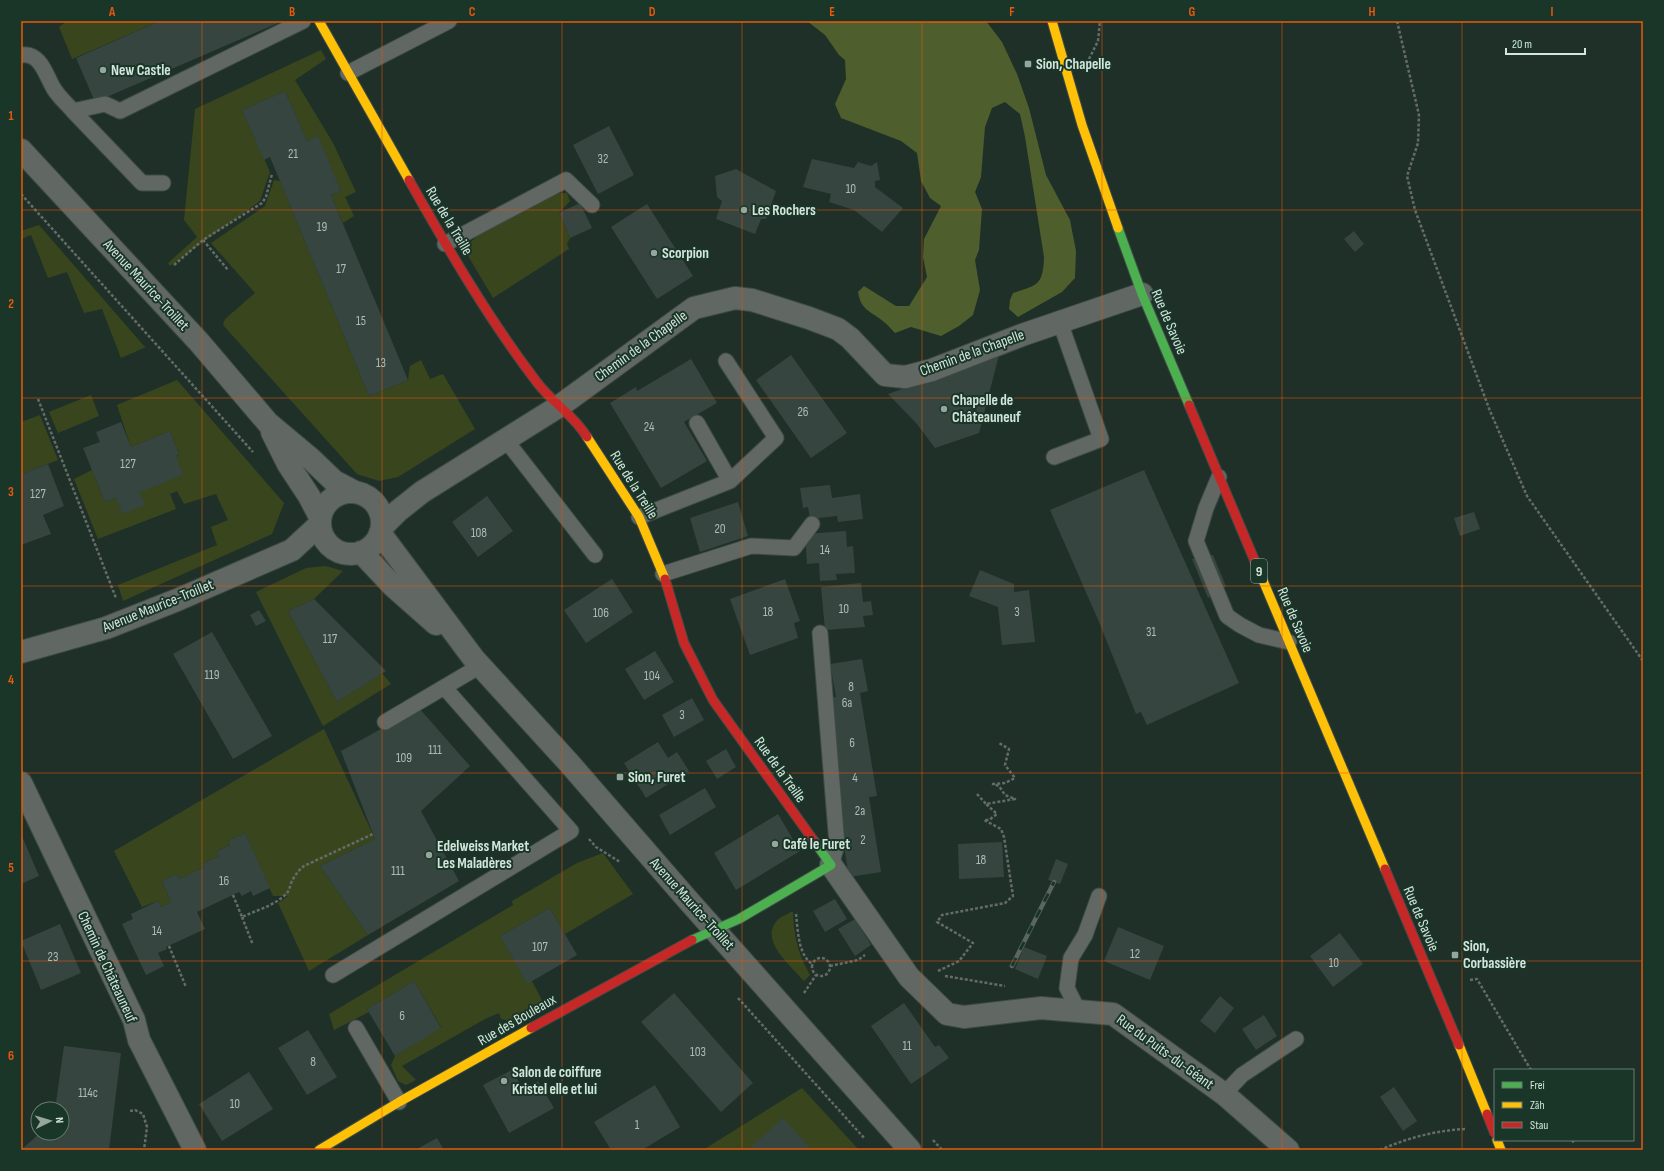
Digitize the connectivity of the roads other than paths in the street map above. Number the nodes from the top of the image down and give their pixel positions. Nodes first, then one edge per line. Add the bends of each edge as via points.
1 (303, 21) edge
2 (319, 21) edge
3 (449, 21) edge
4 (1052, 21) edge
5 (21, 56) edge
6 (348, 73) junction
7 (73, 111) junction
8 (21, 150) edge
9 (163, 183) dead end
10 (592, 205) dead end
11 (445, 244) junction
12 (1142, 294) junction
13 (1060, 322) junction
14 (726, 361) dead end
15 (561, 405) junction
16 (697, 423) dead end
17 (268, 424) junction
18 (505, 439) junction
19 (1054, 457) dead end
20 (1219, 476) junction
21 (730, 481) junction
22 (422, 492) junction
23 (361, 494) junction
24 (639, 516) junction
25 (320, 521) junction
26 (812, 524) dead end
27 (381, 530) junction
28 (333, 549) junction
29 (292, 550) junction
30 (362, 552) junction
31 (595, 555) dead end
32 (663, 574) junction
33 (820, 633) dead end
34 (1289, 642) junction
35 (21, 652) edge
36 (477, 663) junction
37 (444, 687) junction
38 (385, 722) dead end
39 (21, 783) edge
40 (830, 865) junction
41 (1099, 896) dead end
42 (714, 929) junction
43 (333, 975) dead end
44 (1079, 1012) junction
45 (356, 1028) dead end
46 (1296, 1039) dead end
47 (1224, 1094) junction
48 (399, 1102) junction
49 (1494, 1132) edge
50 (332, 1147) edge
51 (1284, 1149) edge
52 (195, 1150) edge
53 (910, 1150) edge

1 - 7 lane via 120,111 105,104
2 - 6 street, Rue de la Treille
3 - 6 lane
4 - 12 street, Rue de Savoie / 9 via 1070,88 1122,243
5 - 7 lane via 25,55 41,62 54,89
6 - 11 street, Rue de la Treille
7 - 9 lane via 142,183
8 - 17 street, Avenue Maurice-Troillet via 199,342
10 - 11 lane via 566,180
11 - 15 street, Rue de la Treille via 537,383
12 - 13 street, Chemin de la Chapelle
12 - 20 street, Rue de Savoie / 9
13 - 15 street, Chemin de la Chapelle via 932,370 905,377 885,375 859,346 838,329 782,309 735,298 694,308
13 - 19 lane via 1101,439
14 - 21 lane via 776,438
15 - 18 street, Chemin de la Chapelle
15 - 24 street, Rue de la Treille via 579,424
16 - 21 lane
17 - 23 street, Avenue Maurice-Troillet via 334,481
17 - 25 street, Avenue Maurice-Troillet via 288,464 309,496
18 - 22 street, Chemin de la Chapelle
18 - 31 lane
20 - 34 street, Rue de Savoie / 9
20 - 34 lane via 1196,541 1224,609 1227,616 1252,632
21 - 24 lane
22 - 23 street, Chemin de la Chapelle
22 - 27 street, Chemin de la Chapelle via 398,511
23 - 25 street via 346,492 331,498 322,510
23 - 27 street via 375,502 381,514
24 - 32 street, Rue de la Treille
25 - 28 street via 324,539
25 - 29 street, Avenue Maurice-Troillet
26 - 32 lane via 794,548 752,546
27 - 30 street via 374,545
27 - 36 street, Avenue Maurice-Troillet
28 - 29 street, Avenue Maurice-Troillet
28 - 30 street via 347,554
29 - 35 street, Avenue Maurice-Troillet via 106,628
30 - 36 street, Avenue Maurice-Troillet via 393,586
32 - 40 street, Rue de la Treille via 684,643 713,700
33 - 40 lane via 837,845
34 - 49 street, Rue de Savoie / 9, bridge
36 - 37 lane
36 - 42 street, Avenue Maurice-Troillet via 569,763
37 - 38 lane
37 - 43 lane via 571,831
39 - 52 street, Chemin de Châteauneuf via 134,1020 139,1040
40 - 42 street via 739,919
40 - 44 street, Rue du Puits-du-Géant via 909,977 947,1014 964,1017 1041,1008
41 - 44 lane via 1085,935 1071,958 1067,988
42 - 48 street, Rue des Bouleaux via 658,956
42 - 53 street, Avenue Maurice-Troillet
44 - 47 street, Rue du Puits-du-Géant via 1113,1014
45 - 48 lane
46 - 47 lane via 1242,1075
47 - 51 street, Rue du Puits-du-Géant
48 - 50 street, Rue des Bouleaux

